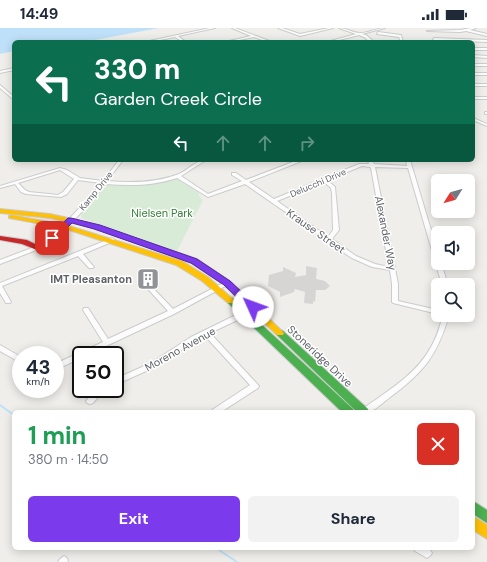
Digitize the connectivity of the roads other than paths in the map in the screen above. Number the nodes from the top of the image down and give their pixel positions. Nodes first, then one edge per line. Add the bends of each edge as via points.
1 (214, 28) edge
2 (233, 28) edge
3 (279, 28) edge
4 (316, 28) edge
5 (332, 28) edge
6 (340, 28) edge
7 (384, 28) edge
8 (462, 28) edge
9 (475, 28) edge
10 (322, 30) junction
11 (468, 30) junction
12 (428, 31) dead end
13 (378, 33) dead end
14 (359, 34) junction
15 (176, 36) junction
16 (253, 36) junction
17 (487, 36) edge
18 (434, 39) dead end
19 (156, 40) edge
20 (183, 40) edge
21 (235, 40) edge
22 (265, 40) edge
23 (336, 40) edge
24 (370, 40) edge
25 (401, 40) edge
26 (452, 40) edge
27 (475, 41) edge
28 (487, 42) edge
29 (475, 49) edge
30 (487, 49) edge
31 (475, 56) edge
32 (487, 57) edge
33 (475, 65) edge
34 (487, 65) edge
35 (12, 69) edge
36 (0, 72) edge
37 (475, 74) edge
38 (487, 74) edge
39 (475, 85) edge
40 (487, 85) edge
41 (0, 86) edge
42 (12, 97) edge
43 (475, 98) edge
44 (487, 98) edge
45 (475, 120) edge
46 (487, 125) edge
47 (119, 162) edge
48 (201, 162) edge
49 (297, 162) edge
50 (409, 162) edge
51 (371, 163) edge
52 (410, 167) junction
53 (234, 174) dead end
54 (177, 176) junction
55 (77, 178) junction
56 (324, 180) junction
57 (105, 181) junction
58 (244, 182) junction
59 (16, 183) junction
60 (0, 187) edge
61 (274, 201) junction
62 (0, 211) edge
63 (0, 216) edge
64 (68, 223) junction
65 (0, 238) edge
66 (431, 239) edge
67 (112, 240) junction
68 (328, 240) junction
69 (36, 248) junction
70 (80, 254) junction
71 (0, 262) edge
72 (91, 267) dead end
73 (392, 269) junction
74 (227, 283) junction
75 (0, 287) edge
76 (149, 287) dead end
77 (217, 288) junction
78 (8, 302) dead end
79 (86, 310) dead end
80 (431, 310) edge
81 (172, 312) junction
82 (244, 314) junction
83 (444, 322) edge
84 (206, 333) junction
85 (107, 343) junction
86 (0, 348) edge
87 (12, 355) edge
88 (64, 363) edge
89 (124, 378) edge
90 (93, 398) edge
91 (90, 401) dead end
92 (221, 410) edge
93 (347, 410) edge
94 (362, 410) edge
95 (367, 410) edge
96 (475, 508) edge
97 (487, 517) edge
98 (475, 524) edge
99 (487, 533) edge
100 (422, 550) edge
101 (427, 553) dead end

1 - 15 street
2 - 16 street
3 - 10 street via 300,35
4 - 10 street
5 - 10 street
6 - 14 street
7 - 14 street
8 - 11 street
9 - 11 street
11 - 12 street
11 - 17 street
13 - 25 street via 400,36
14 - 23 street
14 - 24 street
15 - 19 street
15 - 20 street
16 - 21 street
16 - 22 street
18 - 26 street
27 - 28 street
29 - 30 street
31 - 32 street
33 - 34 street
35 - 36 street
37 - 38 street
39 - 40 street
41 - 42 street
43 - 44 street
45 - 46 street
47 - 57 street, Kamp Drive
48 - 54 street
49 - 58 street
50 - 52 street
51 - 52 street, Delucchi Drive
51 - 56 street, Delucchi Drive
51 - 73 street, Alexander Way
52 - 66 street
53 - 58 street, Krause Street
54 - 57 street via 145,183
54 - 58 street via 208,196
55 - 57 street
55 - 59 street via 60,169
55 - 59 street via 65,193 59,196 28,193
56 - 61 street, Delucchi Drive
56 - 68 street via 333,187 334,193 336,230
57 - 64 street, Kamp Drive
58 - 61 street, Krause Street
59 - 60 street
61 - 68 street, Krause Street
62 - 64 main road, Stoneridge Drive via 50,216
63 - 64 main road, Stoneridge Drive
64 - 67 main road, Stoneridge Drive
64 - 69 main road
64 - 74 main road, Stoneridge Drive via 97,227 178,254 194,261
65 - 69 main road via 30,243
67 - 70 street
67 - 77 main road, Stoneridge Drive via 179,263 201,275
68 - 73 street, Krause Street via 363,262
69 - 71 street
70 - 72 street
70 - 75 street
73 - 80 street, Alexander Way via 395,302
74 - 77 street
74 - 94 main road, Stoneridge Drive
75 - 78 street
76 - 81 street
77 - 81 street
77 - 82 main road, Stoneridge Drive
79 - 85 street
81 - 85 street
82 - 84 street, Moreno Avenue
82 - 93 main road, Stoneridge Drive
83 - 95 street via 438,342 426,362 407,382
84 - 89 street, Moreno Avenue via 153,365
84 - 92 street via 255,386
85 - 88 street
86 - 87 street
90 - 91 street
96 - 97 main road
98 - 99 main road
100 - 101 street

